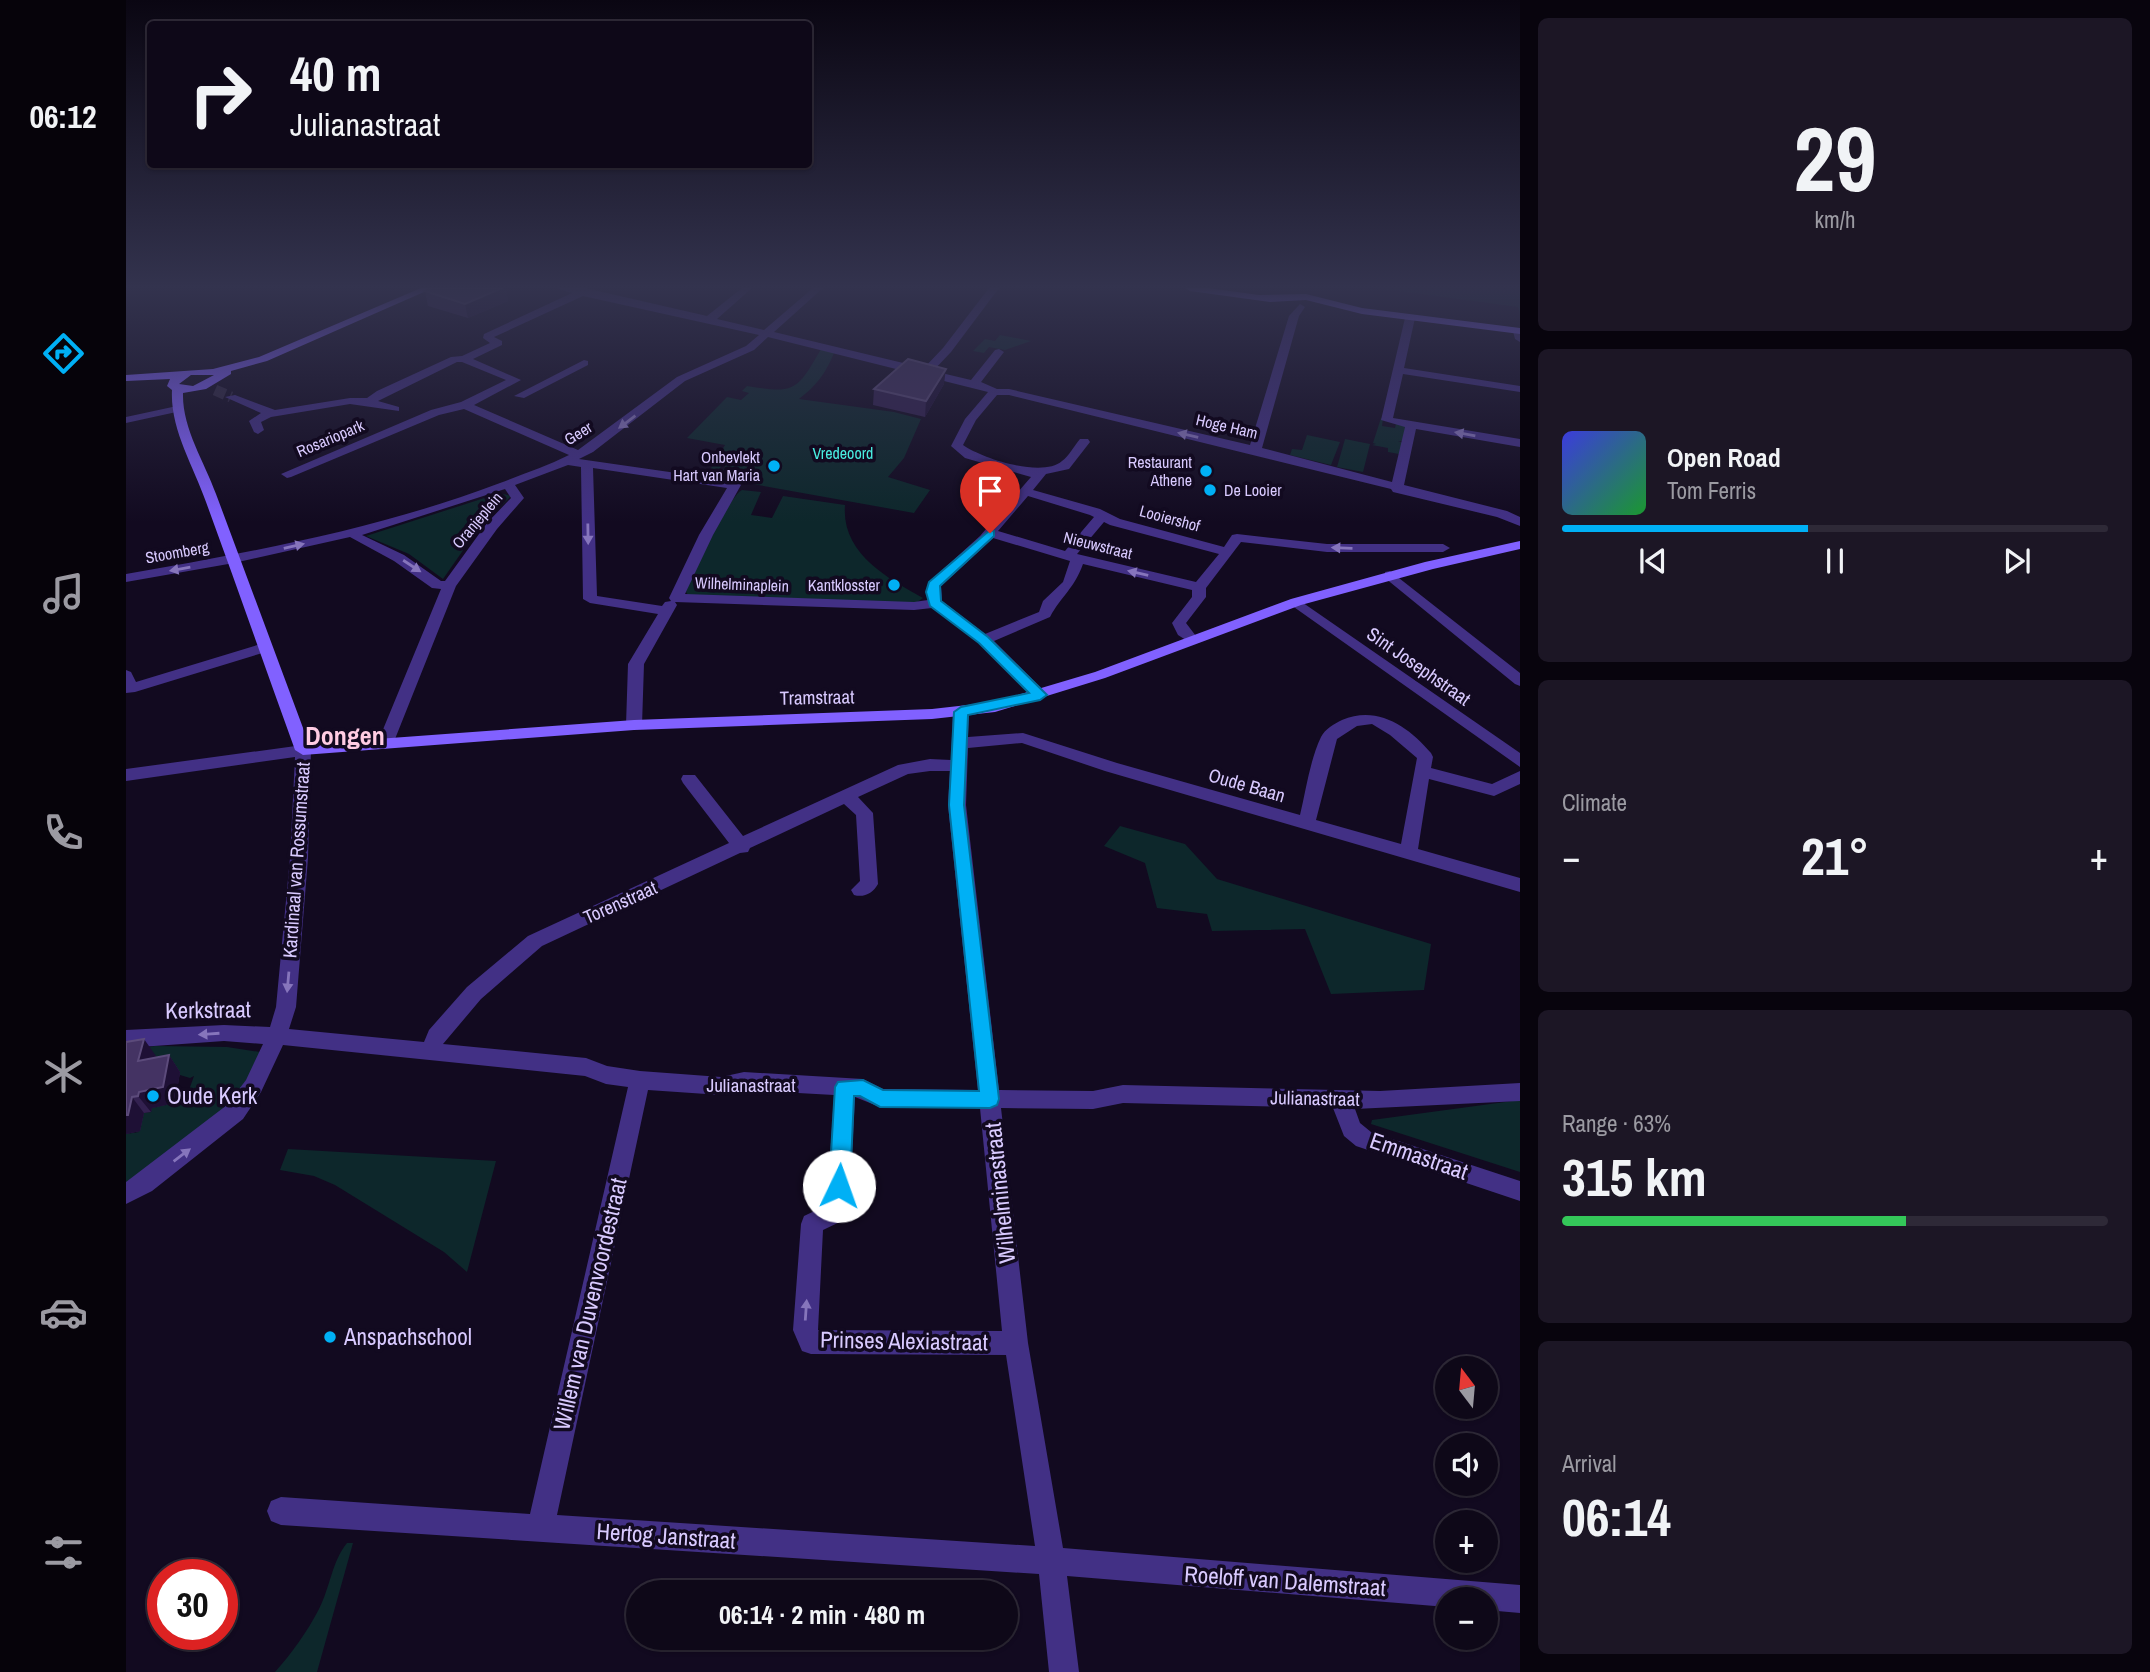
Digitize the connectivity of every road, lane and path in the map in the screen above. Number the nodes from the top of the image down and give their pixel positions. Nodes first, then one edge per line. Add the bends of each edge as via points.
1 (240, 366) edge
2 (436, 366) edge
3 (481, 366) edge
4 (578, 366) edge
5 (711, 366) edge
6 (901, 366) edge
7 (932, 366) edge
8 (988, 366) edge
9 (1280, 366) edge
10 (1400, 366) edge
11 (1399, 370) junction
12 (926, 372) junction
13 (215, 374) junction
14 (126, 378) edge
15 (515, 380) junction
16 (974, 383) junction
17 (536, 388) junction
18 (1520, 389) edge
19 (178, 391) junction
20 (994, 393) junction
21 (520, 396) dead end
22 (231, 397) tunnel mouth
23 (370, 402) junction
24 (465, 405) junction
25 (395, 409) dead end
26 (267, 414) junction
27 (126, 420) edge
28 (1411, 425) junction
29 (258, 430) dead end
30 (1084, 442) dead end
31 (1519, 443) edge
32 (1255, 450) junction
33 (583, 460) junction
34 (286, 474) dead end
35 (1039, 475) junction
36 (508, 485) junction
37 (1398, 489) junction
38 (1024, 491) junction
39 (1101, 517) junction
40 (1520, 522) edge
41 (353, 533) junction
42 (990, 533) junction
43 (1518, 543) edge
44 (1444, 548) dead end
45 (1410, 549) junction
46 (1229, 552) junction
47 (1073, 557) junction
48 (234, 559) junction
49 (1430, 565) junction
50 (1390, 575) junction
51 (126, 578) edge
52 (449, 586) junction
53 (1199, 587) junction
54 (676, 598) junction
55 (1296, 602) junction
56 (935, 603) junction
57 (665, 611) junction
58 (984, 640) junction
59 (1192, 640) junction
60 (264, 648) junction
61 (126, 675) edge
62 (1520, 681) edge
63 (1040, 695) junction
64 (961, 712) junction
65 (635, 725) junction
66 (961, 743) junction
67 (385, 744) junction
68 (303, 750) junction
69 (1520, 761) edge
70 (959, 766) junction
71 (1423, 772) junction
72 (126, 775) edge
73 (1520, 777) edge
74 (689, 779) dead end
75 (845, 795) junction
76 (1306, 824) junction
77 (742, 847) junction
78 (1408, 854) junction
79 (1520, 885) edge
80 (860, 890) dead end
81 (277, 1036) junction
82 (126, 1039) edge
83 (430, 1053) junction
84 (640, 1080) junction
85 (845, 1087) junction
86 (1520, 1092) edge
87 (1340, 1098) junction
88 (990, 1099) junction
89 (1520, 1191) edge
90 (126, 1194) edge
91 (1016, 1343) junction
92 (281, 1511) dead end
93 (541, 1527) junction
94 (1051, 1562) junction
95 (1520, 1599) edge
96 (1065, 1672) edge

1 - 13 street
2 - 23 street, Rosariopark
3 - 15 street
4 - 17 street
5 -> 33 street, Geer via 681,379
6 - 12 street, Hoge Ham
7 - 12 street
8 - 16 street
9 - 32 street
10 - 11 street
11 - 18 street
11 - 28 street via 1387,421
12 - 16 street, Hoge Ham
13 - 19 street via 198,371
13 - 19 street via 212,388
14 - 19 street via 140,377
15 - 17 street
15 - 24 street, Rosariopark
16 - 20 street, Hoge Ham
17 - 21 street
19 - 27 street
19 - 48 street, Kardinaal van Rossumstraat
32 -> 20 street, Hoge Ham via 1009,392
20 - 35 street via 958,441 960,451
22 - 26 street
23 - 25 street, Rosariopark
23 - 26 street, Rosariopark via 339,401
24 - 33 street
24 - 34 street, Rosariopark via 435,412
26 - 29 street via 255,421
31 -> 28 street
28 - 37 street
30 - 35 street via 1065,466
32 - 37 street, Hoge Ham
33 - 36 street, Geer via 567,461
33 - 54 street, Wilhelminaplein via 735,485
33 -> 57 street via 590,599
35 - 38 street
36 - 41 street, Oranjeplein
36 - 52 street, Oranjeplein via 519,498 492,526
37 - 40 street, Hoge Ham
38 - 39 street, Looiershof
38 - 42 street
39 - 46 street, Looiershof
39 - 47 street
48 -> 41 street, Oranjeplein
41 -> 52 street via 437,585
42 - 47 street, Nieuwstraat
42 - 56 street via 934,585
43 - 49 street
44 - 45 street
45 -> 46 street via 1327,548 1237,538
45 - 49 street
46 - 53 street
53 -> 47 street, Nieuwstraat
47 - 58 street via 1069,583 1048,604 1045,614
48 -> 51 street, Stoomberg
48 - 60 street, Kardinaal van Rossumstraat
49 - 50 street
50 - 55 street
50 - 62 street
52 - 67 street
53 - 59 street via 1199,597 1179,623
54 - 56 street, Wilhelminaplein
54 - 57 street
55 - 59 street
55 - 69 street, Sint Josephstraat
56 - 58 street
57 - 65 street via 636,664
58 - 63 street
59 - 63 street, Tramstraat
60 - 61 street via 130,689
60 - 68 street, Kardinaal van Rossumstraat
63 - 64 street, Tramstraat
64 - 65 street, Tramstraat
64 - 66 street, Wilhelminastraat
65 - 67 street, Tramstraat
66 - 70 street, Wilhelminastraat
66 - 76 street, Oude Baan via 1023,738
67 - 68 street, Tramstraat
68 - 72 street
68 -> 81 street, Kardinaal van Rossumstraat via 286,1007
70 - 75 street, Torenstraat via 904,769
70 - 88 street, Wilhelminastraat via 957,805
71 - 73 street via 1494,790
71 - 76 street via 1426,757 1422,752 1380,720 1363,719 1333,731
71 - 78 street
74 - 77 street
75 - 77 street, Torenstraat
75 - 80 street via 864,813 869,884
76 - 78 street, Oude Baan
77 - 83 street, Torenstraat via 535,941 474,993 436,1036
78 - 79 street, Oude Baan
81 -> 82 street, Kerkstraat via 224,1033
81 - 83 street, Julianastraat
90 -> 81 street via 235,1112 254,1086
83 - 84 street, Julianastraat via 586,1067
84 - 85 street, Julianastraat
84 - 93 street, Willem van Duvenvoordestraat
85 - 88 street, Julianastraat via 863,1088 880,1098
91 -> 85 street, Prinses Alexiastraat via 811,1342 805,1330 812,1224 838,1211
86 - 87 street, Julianastraat
87 - 88 street, Julianastraat via 1123,1094 1093,1100
87 - 89 street, Emmastraat via 1352,1129 1364,1139
88 - 91 street, Wilhelminastraat
91 - 94 street, Wilhelminastraat
92 - 93 street, Hertog Janstraat
93 - 94 street, Hertog Janstraat
94 - 95 street, Roeloff van Dalemstraat
94 - 96 street, Wilhelminastraat

